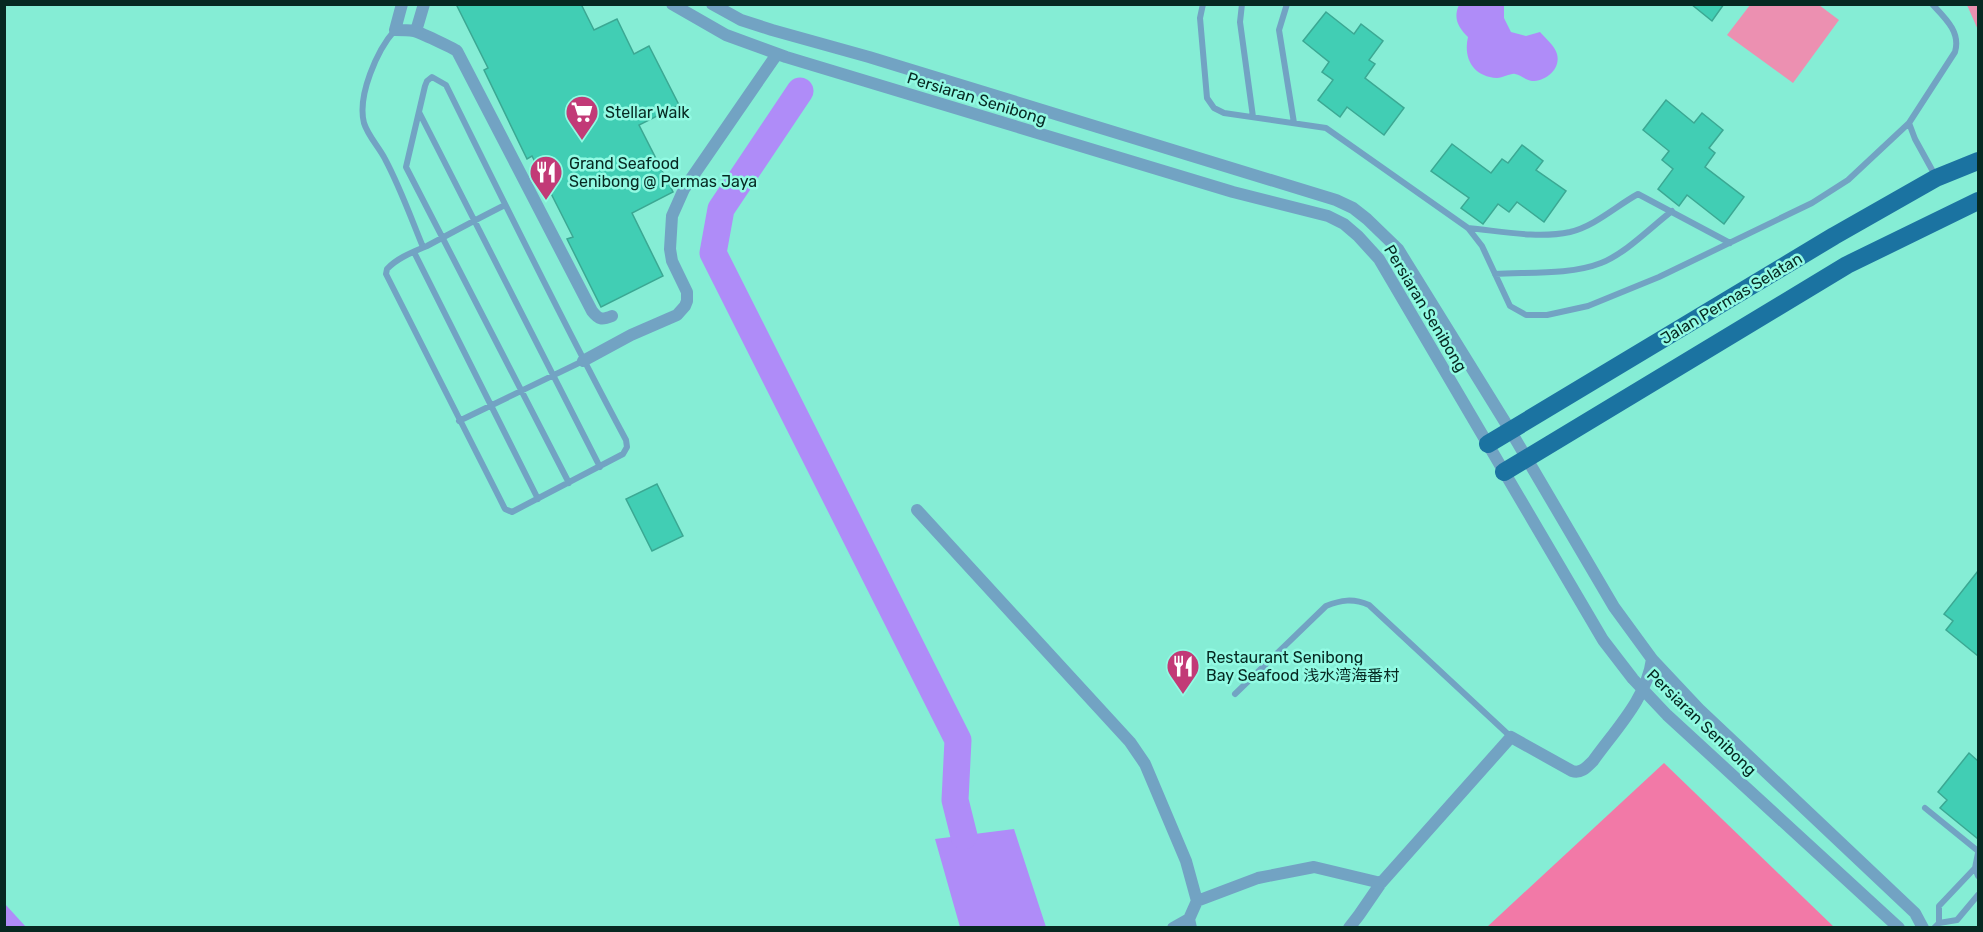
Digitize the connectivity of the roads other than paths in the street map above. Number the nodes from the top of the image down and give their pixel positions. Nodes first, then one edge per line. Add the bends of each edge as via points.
1 (402, 4) edge
2 (424, 4) edge
3 (672, 4) edge
4 (712, 4) edge
5 (1203, 4) edge
6 (1242, 4) edge
7 (1287, 4) edge
8 (1932, 4) edge
9 (395, 30) junction
10 (416, 31) junction
11 (781, 55) junction
12 (418, 112) junction
13 (1253, 117) junction
14 (1294, 123) junction
15 (1909, 123) junction
16 (1978, 161) edge
17 (1936, 178) junction
18 (1978, 201) edge
19 (505, 205) junction
20 (1672, 211) junction
21 (474, 221) junction
22 (1468, 228) junction
23 (1834, 236) junction
24 (442, 237) junction
25 (1730, 243) junction
26 (423, 247) junction
27 (414, 252) junction
28 (1847, 265) junction
29 (1495, 274) junction
30 (612, 316) dead end
31 (584, 361) junction
32 (553, 376) junction
33 (521, 391) junction
34 (491, 405) junction
35 (459, 421) junction
36 (1510, 430) junction
37 (1488, 444) junction
38 (1527, 459) junction
39 (600, 467) junction
40 (1504, 472) junction
41 (569, 483) junction
42 (538, 499) junction
43 (917, 510) dead end
44 (1652, 659) junction
45 (1643, 690) junction
46 (1235, 694) dead end
47 (1511, 736) junction
48 (1924, 808) dead end
49 (1978, 852) edge
50 (1975, 868) junction
51 (1978, 876) edge
52 (1381, 883) junction
53 (1978, 895) edge
54 (1197, 901) junction
55 (1190, 923) edge
56 (1937, 925) edge
57 (1173, 927) edge
58 (1349, 927) edge
59 (1899, 927) edge
60 (1923, 927) edge

1 - 9 street
2 - 10 street
3 - 11 street, Persiaran Senibong via 726,35
4 - 36 street, Persiaran Senibong via 741,20 1353,208 1398,249
5 - 13 lane via 1200,18 1208,98 1214,108 1224,113
6 - 13 lane via 1240,22
7 - 14 lane via 1279,30
8 - 15 lane via 1955,33 1957,44
9 - 10 street
9 - 26 lane via 372,66 363,104 364,121 386,160
10 - 30 street via 457,51 592,311 597,318
11 - 31 street via 689,181 672,216 670,249 687,292 685,306 677,315
11 - 37 street, Persiaran Senibong via 1233,192 1328,216 1344,224 1379,259
12 - 19 lane via 427,81 432,77 446,85
12 - 21 lane
12 - 24 lane via 406,167
13 - 14 lane
14 - 22 lane via 1326,128
15 - 17 lane
15 - 25 lane via 1848,180 1812,203
16 - 17 main road, Jalan Permas Selatan
17 - 23 main road, Jalan Permas Selatan
18 - 28 main road, Jalan Permas Selatan
19 - 21 lane
19 - 31 lane
20 - 22 lane via 1638,194 1571,232
20 - 25 lane
20 - 29 lane via 1601,263 1576,269
21 - 24 lane
21 - 32 lane
22 - 29 lane
23 - 28 main road via 1825,252 1826,259 1836,265
23 - 36 main road, Jalan Permas Selatan
24 - 26 lane
24 - 33 lane
25 - 29 lane via 1588,306 1546,315 1526,315 1510,306
26 - 27 lane
27 - 34 lane
27 - 35 lane via 393,263 386,274
28 - 38 main road, Jalan Permas Selatan
31 - 32 lane
31 - 39 lane via 626,440 623,454
32 - 33 lane
32 - 39 lane
33 - 34 lane
33 - 41 lane
34 - 35 lane
34 - 42 lane
35 - 42 lane via 505,509 512,512
36 - 37 main road, Jalan Permas Selatan
36 - 38 street, Persiaran Senibong
37 - 40 street, Persiaran Senibong
38 - 40 main road, Jalan Permas Selatan
38 - 44 street, Persiaran Senibong via 1614,608
39 - 41 lane
40 - 45 street, Persiaran Senibong via 1603,640
41 - 42 lane
43 - 54 street via 1130,742 1145,764 1186,861
44 - 45 street
44 - 60 street, Persiaran Senibong via 1699,709 1916,913
45 - 47 street via 1581,772 1572,771
45 - 59 street, Persiaran Senibong
46 - 47 lane via 1326,606 1339,600 1357,601 1368,605
47 - 52 street
48 - 49 lane
49 - 50 lane
50 - 51 lane
50 - 56 lane via 1939,906
52 - 54 street via 1314,867 1258,878
52 - 58 street
53 - 56 lane via 1957,920
54 - 55 street
55 - 57 street

